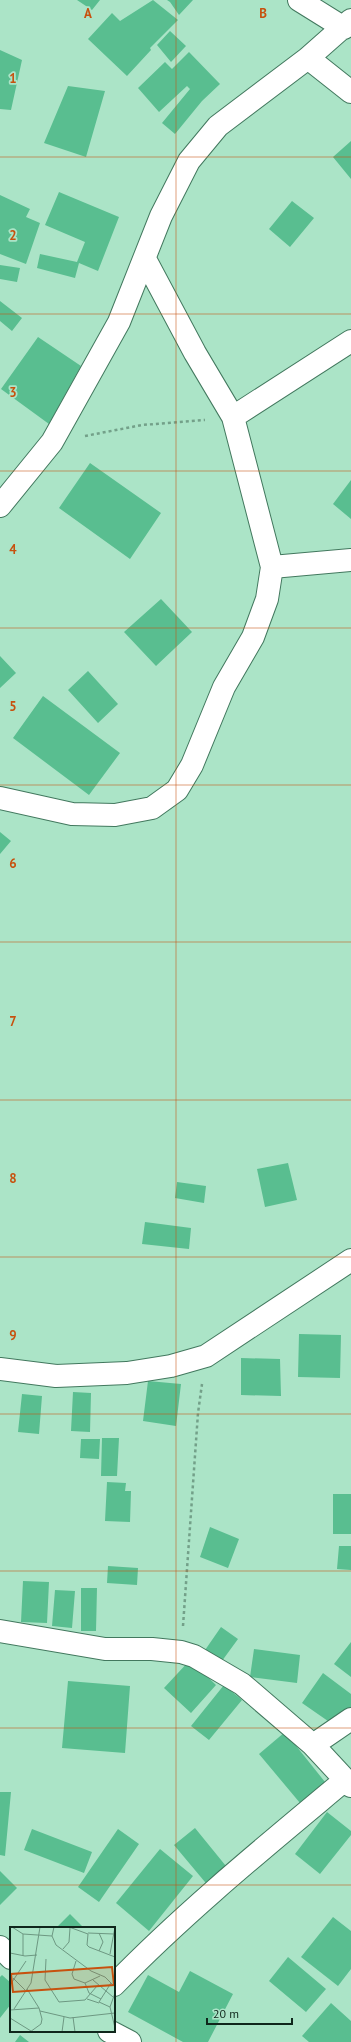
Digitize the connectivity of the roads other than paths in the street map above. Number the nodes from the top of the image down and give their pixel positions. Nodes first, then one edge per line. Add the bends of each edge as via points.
1 (299, 0) edge
2 (347, 24) edge
3 (308, 58) junction
4 (351, 92) edge
5 (145, 259) junction
6 (351, 341) edge
7 (233, 417) junction
8 (0, 506) edge
9 (351, 560) edge
10 (272, 567) junction
11 (0, 798) edge
12 (351, 1260) edge
13 (0, 1369) edge
14 (0, 1631) edge
15 (351, 1719) edge
16 (313, 1745) junction
17 (348, 1783) edge
18 (0, 1947) edge
19 (10, 1957) edge
20 (115, 1984) edge
21 (111, 2032) edge
22 (130, 2042) edge

1 - 2 street
2 - 3 street
3 - 4 street
3 - 5 street via 218,126 189,161 161,216
5 - 7 street via 195,353
5 - 8 street via 120,322 52,442
6 - 7 street
7 - 10 street
9 - 10 street
10 - 11 street via 268,599 253,637 224,687 192,765 177,790 152,808 115,815 72,814
12 - 13 street via 206,1356 171,1366 127,1372 56,1376
14 - 16 street via 105,1649 152,1649 194,1656 242,1684
15 - 16 street
16 - 17 street
17 - 20 street via 246,1863 157,1941
18 - 19 street
21 - 22 street

